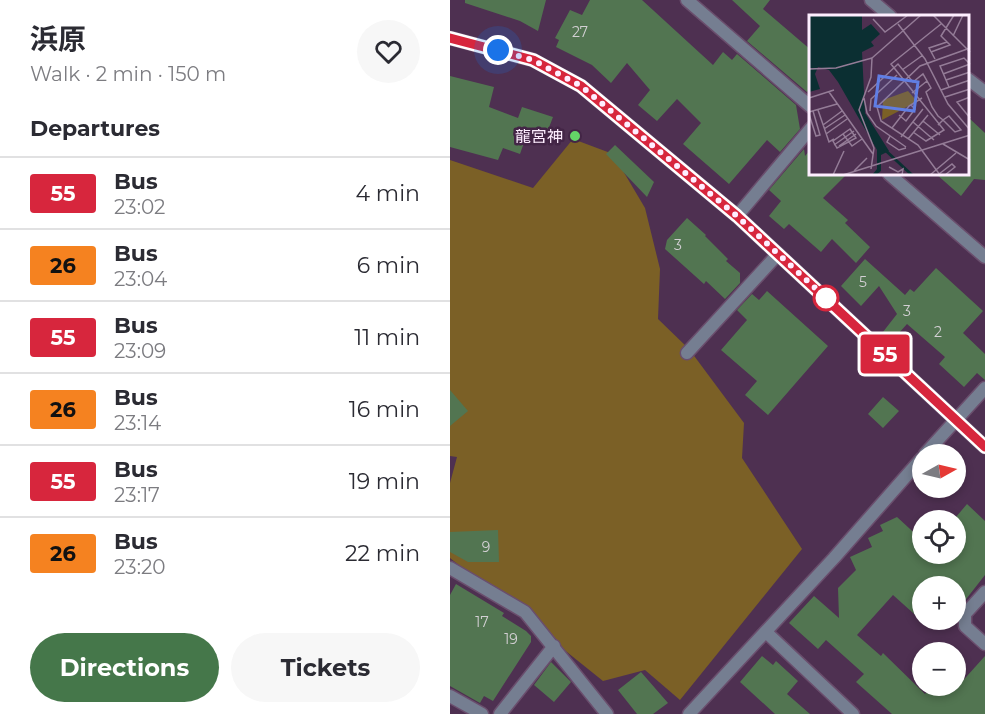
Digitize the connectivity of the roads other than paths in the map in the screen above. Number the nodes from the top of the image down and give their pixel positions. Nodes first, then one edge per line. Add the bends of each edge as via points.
1 (687, 0) edge
2 (872, 0) edge
3 (889, 15) edge
4 (450, 38) edge
5 (970, 80) edge
6 (985, 92) edge
7 (809, 105) edge
8 (809, 130) edge
9 (891, 176) edge
10 (737, 216) junction
11 (778, 254) junction
12 (985, 257) edge
13 (687, 353) dead end
14 (985, 388) edge
15 (956, 420) junction
16 (935, 444) edge
17 (985, 447) edge
18 (912, 470) edge
19 (450, 568) edge
20 (985, 592) edge
21 (766, 632) junction
22 (985, 644) edge
23 (554, 646) junction
24 (450, 696) edge
25 (482, 714) edge
26 (500, 714) edge
27 (607, 714) edge
28 (689, 714) edge
29 (853, 714) edge

1 - 7 street
2 - 3 street
4 - 10 street via 533,60 581,86
5 - 6 street
8 - 10 street
9 - 12 street
10 - 11 street
11 - 13 street
11 - 15 street
14 - 15 street
15 - 16 street
15 - 17 street
18 - 21 street
19 - 23 street via 525,612
20 - 22 street via 965,614 965,626
21 - 28 street
21 - 29 street
23 - 26 street
23 - 27 street
24 - 25 street

